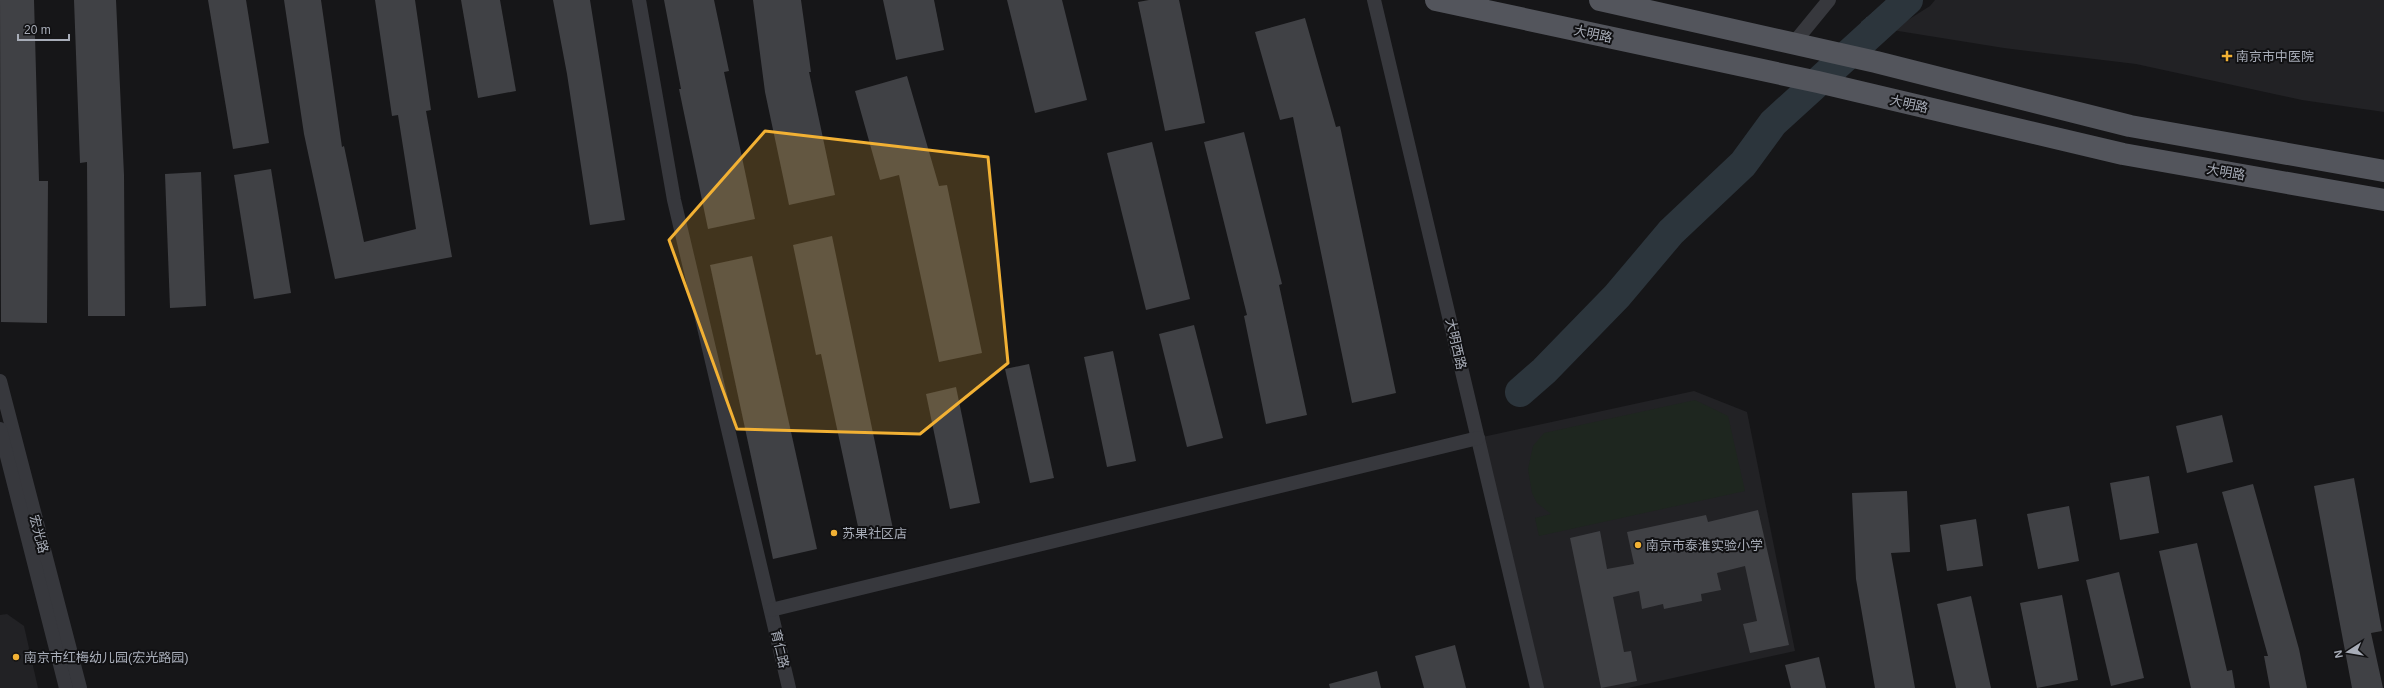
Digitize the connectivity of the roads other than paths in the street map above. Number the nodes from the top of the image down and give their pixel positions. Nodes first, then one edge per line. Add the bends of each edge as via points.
1 (639, 0) edge
2 (1374, 0) edge
3 (1436, 0) edge
4 (1600, 0) edge
5 (1829, 0) edge
6 (1793, 44) junction
7 (2384, 171) edge
8 (2384, 200) edge
9 (0, 381) edge
10 (0, 429) edge
11 (1478, 438) junction
12 (771, 610) junction
13 (66, 688) edge
14 (80, 688) edge
15 (789, 688) edge
16 (1537, 688) edge

1 - 12 street, 育仁路 via 674,200
2 - 11 street, 大明西路
3 - 8 main road, 大明路 via 1794,77 2123,154
4 - 6 main road
5 - 6 street
6 - 7 main road via 1876,62 2130,126
9 - 14 street, 宏光路
10 - 13 street, 宏光路
11 - 12 street
11 - 16 street, 大明西路
12 - 15 street, 育仁路

